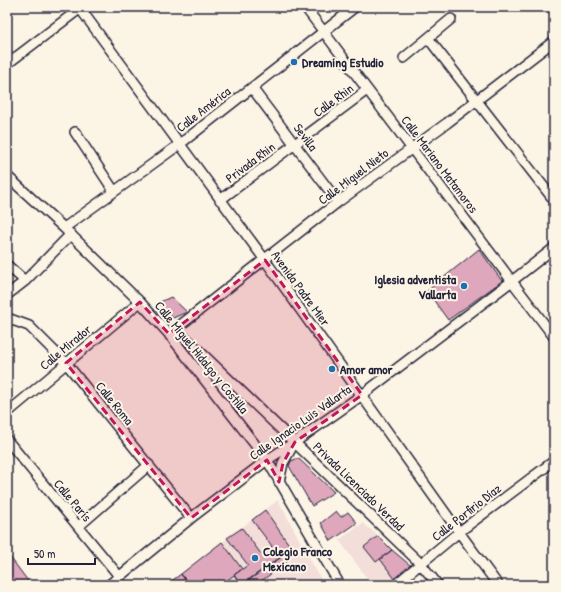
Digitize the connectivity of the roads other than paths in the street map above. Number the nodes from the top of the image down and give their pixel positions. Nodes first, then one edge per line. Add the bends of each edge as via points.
1 (81, 7) edge
2 (305, 7) edge
3 (355, 7) edge
4 (552, 7) edge
5 (554, 10) edge
6 (451, 19) dead end
7 (323, 32) junction
8 (428, 38) junction
9 (554, 40) edge
10 (404, 58) dead end
11 (7, 64) edge
12 (252, 88) junction
13 (367, 90) junction
14 (477, 100) junction
15 (75, 132) dead end
16 (180, 144) junction
17 (295, 144) junction
18 (411, 149) junction
19 (7, 176) edge
20 (114, 190) junction
21 (220, 200) junction
22 (554, 200) edge
23 (338, 202) junction
24 (68, 231) junction
25 (554, 248) edge
26 (265, 260) junction
27 (7, 265) edge
28 (24, 281) junction
29 (512, 281) junction
30 (7, 295) edge
31 (140, 302) junction
32 (7, 318) edge
33 (170, 335) junction
34 (554, 337) edge
35 (66, 363) junction
36 (362, 395) junction
37 (7, 413) edge
38 (7, 440) edge
39 (295, 442) junction
40 (267, 460) junction
41 (554, 461) edge
42 (148, 465) junction
43 (279, 482) junction
44 (191, 518) junction
45 (78, 526) junction
46 (459, 532) junction
47 (421, 564) junction
48 (120, 576) junction
49 (109, 585) edge
50 (340, 585) edge
51 (395, 585) edge
52 (438, 585) edge
53 (498, 585) edge

1 - 11 street
1 - 16 street, Avenida Padre Mier
2 - 7 street, Calle Mariano Matamoros
3 - 7 street, Calle América
4 - 5 street
6 - 8 street
7 - 12 street, Calle América
7 - 13 street, Calle Mariano Matamoros
8 - 10 street
8 - 14 street
9 - 14 street, Calle Miguel Nieto
12 - 16 street, Calle América
12 - 17 street, Sevilla
13 - 17 street, Calle Rhin
13 - 18 street, Calle Mariano Matamoros
14 - 18 street, Calle Miguel Nieto
14 - 22 street
15 - 20 street
16 - 20 street, Calle América
16 - 21 street, Avenida Padre Mier
17 - 21 street, Privada Rhin
17 - 23 street, Sevilla
18 - 23 street, Calle Miguel Nieto
18 - 29 street, Calle Mariano Matamoros
19 - 24 street, Calle Miguel Hidalgo y Costilla
20 - 24 street, Calle América
21 - 26 street, Avenida Padre Mier
23 - 26 street, Calle Miguel Nieto
24 - 28 street, Calle América
24 - 31 street, Calle Miguel Hidalgo y Costilla
25 - 29 street, Calle Ignacio Luis Vallarta
26 - 33 street, Calle Miguel Nieto
26 - 36 street, Avenida Padre Mier
27 - 28 street
28 - 30 street, Calle América
29 - 34 street, Calle Mariano Matamoros
29 - 36 street, Calle Ignacio Luis Vallarta
31 - 33 street, Calle Miguel Hidalgo y Costilla
31 - 35 street, Calle Mirador
32 - 35 street, Calle Roma via 29,326
33 - 39 street, Privada Licenciado Verdad via 179,333 188,340
33 - 40 street, Calle Miguel Hidalgo y Costilla
35 - 37 street, Calle Mirador
35 - 42 street, Calle Roma
36 - 39 street, Calle Ignacio Luis Vallarta
36 - 46 street, Avenida Padre Mier
38 - 45 street, Calle París
39 - 40 street, Calle Ignacio Luis Vallarta
39 - 43 street via 283,463
39 - 47 street, Privada Licenciado Verdad
40 - 43 street, Calle Miguel Hidalgo y Costilla
40 - 44 street, Calle Ignacio Luis Vallarta
41 - 46 street, Calle Porfirio Díaz
42 - 44 street, Calle Roma
42 - 45 street
43 - 50 street, Calle Miguel Hidalgo y Costilla
44 - 48 street, Calle Ignacio Luis Vallarta
45 - 48 street, Calle París
46 - 47 street, Calle Porfirio Díaz
46 - 53 street, Avenida Padre Mier
47 - 51 street, Calle Porfirio Díaz
47 - 52 street, Privada Licenciado Verdad
48 - 49 street, Calle Ignacio Luis Vallarta

